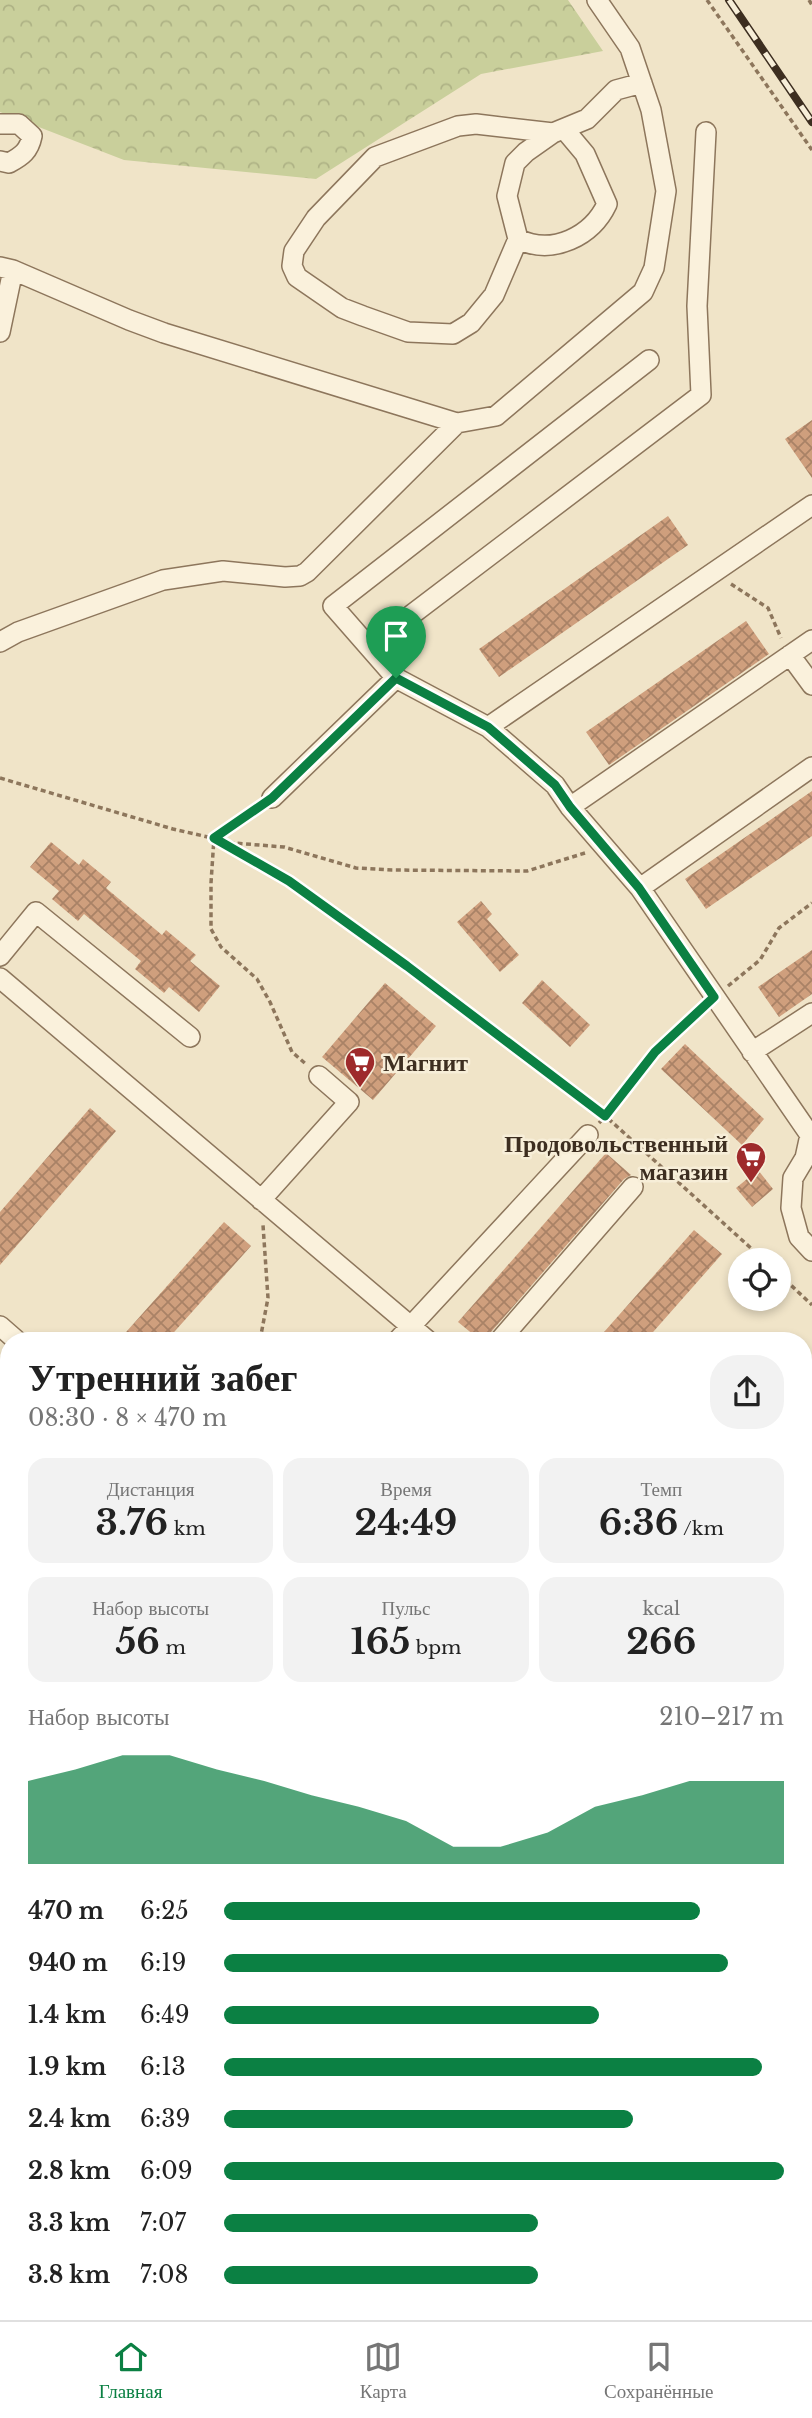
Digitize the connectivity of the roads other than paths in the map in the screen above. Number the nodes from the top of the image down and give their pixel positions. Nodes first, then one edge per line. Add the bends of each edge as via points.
1 (597, 0) edge
2 (642, 83) junction
3 (0, 124) edge
4 (558, 131) junction
5 (706, 132) dead end
6 (0, 161) edge
7 (518, 239) junction
8 (7, 268) edge
9 (0, 332) edge
10 (649, 360) dead end
11 (457, 423) junction
12 (812, 505) edge
13 (812, 640) edge
14 (0, 642) edge
15 (369, 647) junction
16 (790, 655) junction
17 (396, 678) junction
18 (812, 685) edge
19 (488, 727) junction
20 (812, 767) edge
21 (272, 798) road end
22 (570, 807) junction
23 (639, 888) junction
24 (0, 956) edge
25 (0, 978) edge
26 (812, 1013) edge
27 (190, 1037) dead end
28 (752, 1052) junction
29 (319, 1076) road end
30 (588, 1135) road end
31 (811, 1135) edge
32 (633, 1187) dead end
33 (261, 1200) junction
34 (812, 1251) edge
35 (402, 1332) edge
36 (406, 1332) edge
37 (507, 1332) edge

1 - 2 street via 630,48
2 - 4 street via 616,90 587,119
2 - 11 street via 666,191 653,268 643,292 496,415
3 - 6 street via 19,124 32,136 30,148 22,156 9,163
4 - 7 street via 515,163 507,196
4 - 7 street via 585,154 607,204 582,234 564,244
4 - 7 street via 458,126 375,157 316,218 294,251 292,266 297,277 342,308 408,331 453,334 471,323 494,295
5 - 15 street via 697,293 701,395
8 - 9 street
8 - 11 street via 164,333
10 - 15 street via 333,606
11 - 14 street via 300,576 223,571 163,580
12 - 19 street
13 - 16 street
15 - 17 street
16 - 18 street
16 - 22 street
17 - 19 street
17 - 21 street
19 - 22 street via 555,785
20 - 23 street
22 - 23 street
23 - 28 street
24 - 27 street via 36,912
25 - 33 street
26 - 28 street
28 - 31 street
29 - 33 street via 349,1102
30 - 36 street
31 - 34 street via 793,1178 791,1208 799,1237
32 - 37 street
33 - 35 street

